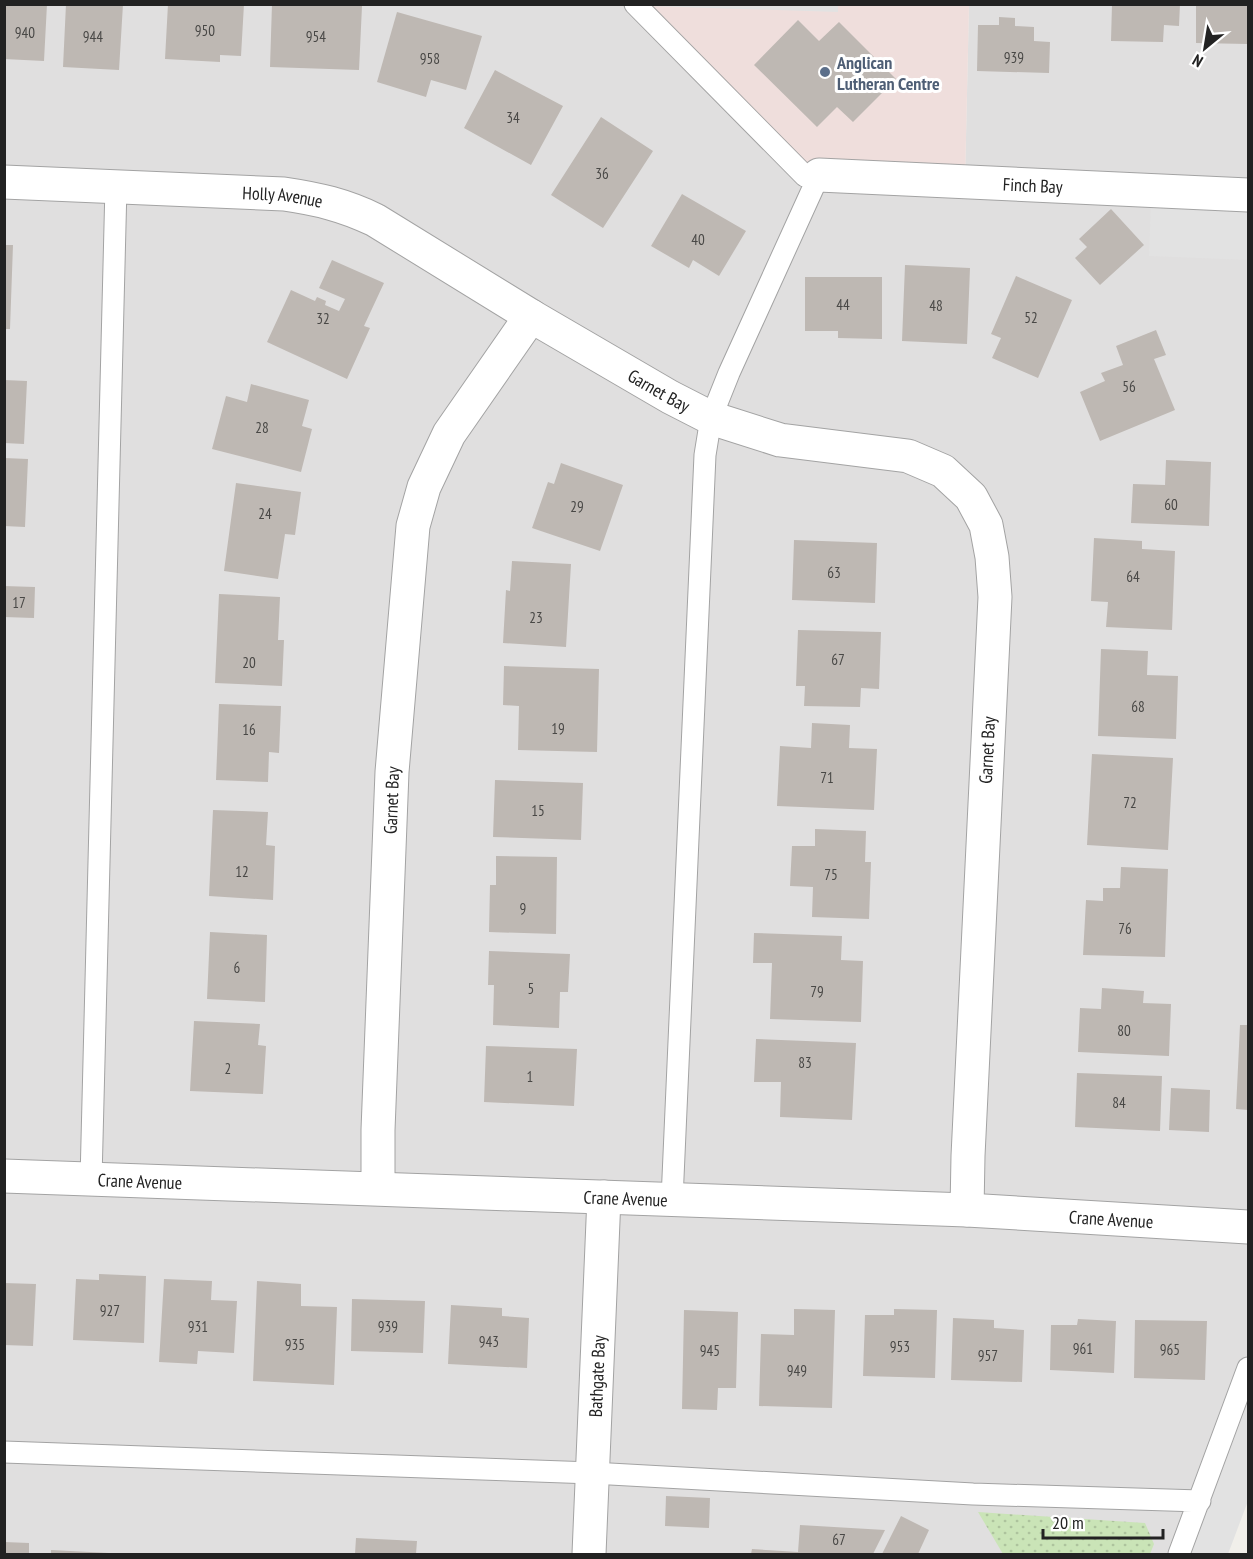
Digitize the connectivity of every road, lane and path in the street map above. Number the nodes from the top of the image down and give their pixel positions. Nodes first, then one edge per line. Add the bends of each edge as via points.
1 (635, 4) edge
2 (819, 175) junction
3 (4, 182) edge
4 (116, 186) junction
5 (1248, 195) edge
6 (531, 316) junction
7 (711, 418) junction
8 (4, 1176) edge
9 (91, 1180) junction
10 (378, 1188) junction
11 (604, 1197) junction
12 (672, 1200) junction
13 (967, 1210) junction
14 (1248, 1227) edge
15 (1248, 1368) edge
16 (4, 1452) edge
17 (592, 1473) junction
18 (1200, 1501) junction
19 (590, 1554) edge
20 (1179, 1554) edge

1 - 2 lane via 805,176
2 - 5 street, Finch Bay
2 - 7 lane
3 - 4 street, Holly Avenue
4 - 6 street, Holly Avenue via 284,194 349,207
4 - 9 lane
6 - 7 street, Garnet Bay
6 - 10 street, Garnet Bay via 449,434 424,487 412,526 392,772
7 - 12 lane via 704,467
7 - 13 street, Garnet Bay via 780,440 908,456 943,471 971,497 986,525 995,597
8 - 9 street, Crane Avenue
9 - 10 street, Crane Avenue
10 - 11 street, Crane Avenue
11 - 12 street, Crane Avenue
11 - 17 street, Bathgate Bay
12 - 13 street, Crane Avenue
13 - 14 street, Crane Avenue
15 - 18 lane
16 - 17 lane
17 - 18 lane via 973,1494
17 - 19 street, Bathgate Bay
18 - 20 lane

